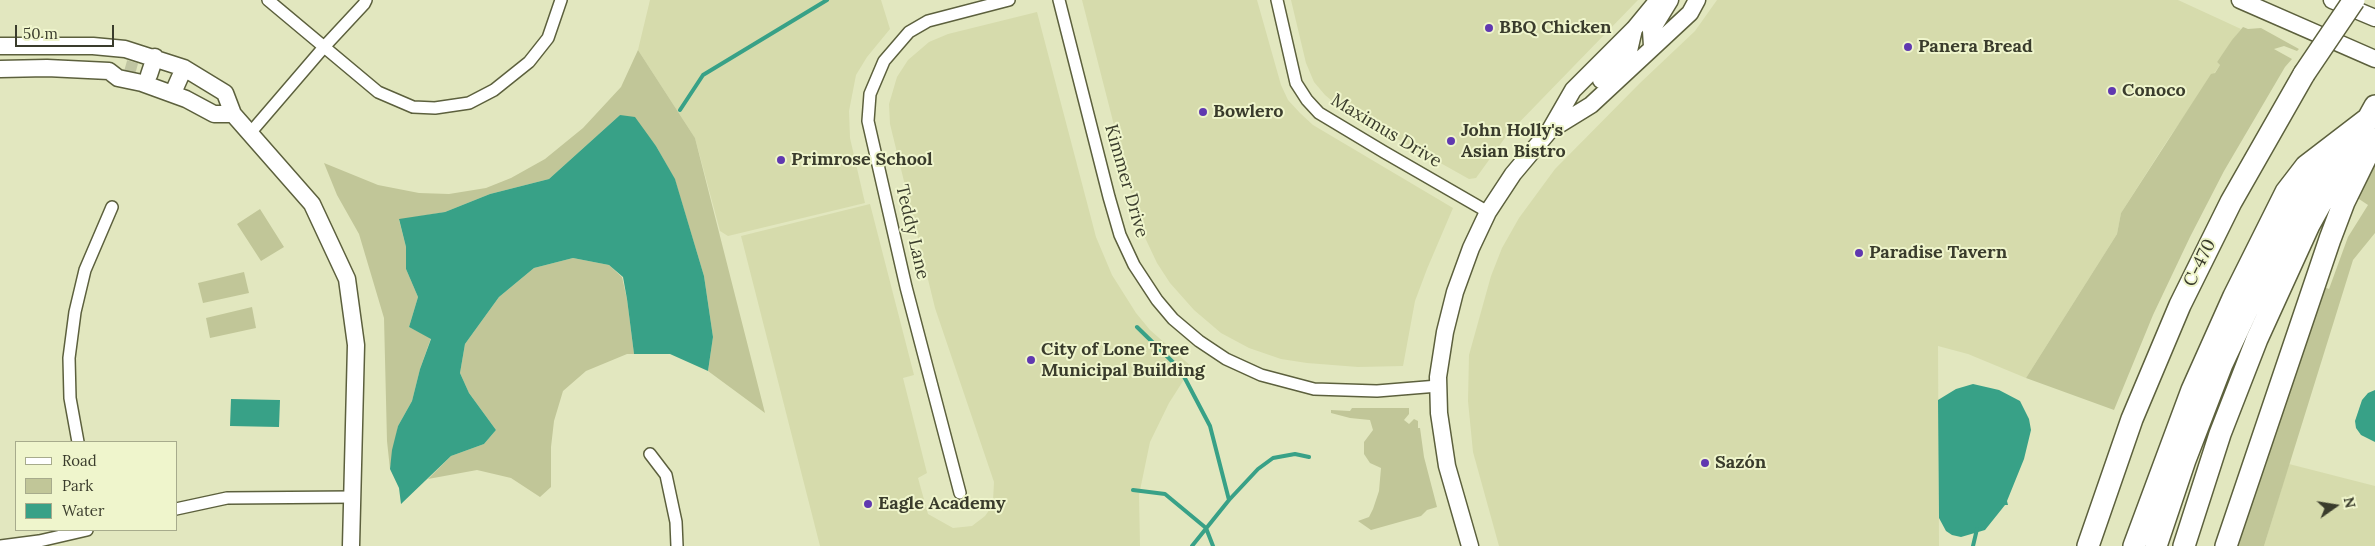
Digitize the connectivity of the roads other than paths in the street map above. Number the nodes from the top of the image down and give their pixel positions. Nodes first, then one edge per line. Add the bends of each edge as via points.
1 (268, 0) edge
2 (366, 0) edge
3 (561, 0) edge
4 (1008, 0) edge
5 (1059, 0) edge
6 (1277, 0) edge
7 (1658, 0) edge
8 (1670, 0) edge
9 (1697, 0) edge
10 (2240, 0) edge
11 (2332, 0) edge
12 (2354, 0) edge
13 (2375, 18) edge
14 (1634, 29) junction
15 (0, 46) edge
16 (1652, 46) junction
17 (324, 47) junction
18 (111, 48) junction
19 (155, 57) junction
20 (2375, 59) edge
21 (184, 68) junction
22 (0, 69) edge
23 (130, 71) junction
24 (182, 92) junction
25 (1591, 105) junction
26 (234, 114) junction
27 (2372, 122) edge
28 (1550, 130) junction
29 (251, 132) junction
30 (112, 207) dead end
31 (1488, 212) junction
32 (1438, 386) junction
33 (78, 441) edge
34 (650, 454) dead end
35 (960, 492) dead end
36 (353, 497) junction
37 (178, 509) edge
38 (82, 531) edge
39 (2141, 544) edge
40 (0, 546) edge
41 (351, 546) edge
42 (676, 546) edge
43 (1470, 546) edge
44 (2088, 546) edge
45 (2184, 546) edge
46 (2226, 546) edge

1 - 17 street
2 - 17 street
3 - 17 street via 548,38 530,62 494,90 469,103 435,108 413,107 363,82
4 - 35 street, Teddy Lane via 928,21 909,32 884,60 870,94 868,121 874,148 906,287
5 - 32 street, Kimmer Drive via 1120,235 1134,265 1173,319 1226,359 1261,375 1314,389 1377,391
6 - 31 street, Maximus Drive via 1296,83 1307,100 1319,112
7 - 14 main road
8 - 16 main road via 1651,31
9 - 16 main road via 1690,13
10 - 20 main road
11 - 13 main road
12 - 44 highway, C-470, bridge via 2304,74 2231,202 2184,297 2132,419
14 - 25 main road via 1629,51 1595,87
14 - 28 main road via 1573,90
15 - 18 main road
16 - 25 main road
17 - 29 street
18 - 19 main road
18 - 23 main road
19 - 21 main road
19 - 23 main road
21 - 24 main road
21 - 26 main road via 225,93
22 - 23 main road
23 - 24 main road
23 - 24 main road via 118,78
24 - 26 main road via 214,114
25 - 28 main road
26 - 29 main road
27 - 39 highway via 2330,148 2298,174 2251,260 2187,402
27 - 45 highway via 2313,218 2257,339 2217,442
27 - 46 highway
28 - 31 main road
29 - 36 main road via 312,204 346,279 356,345
30 - 33 street via 86,270 75,312 69,358 70,398
31 - 32 main road via 1452,301
32 - 43 main road via 1447,466
34 - 42 street via 666,475 676,522
36 - 37 street via 227,498
36 - 41 main road
38 - 40 street

